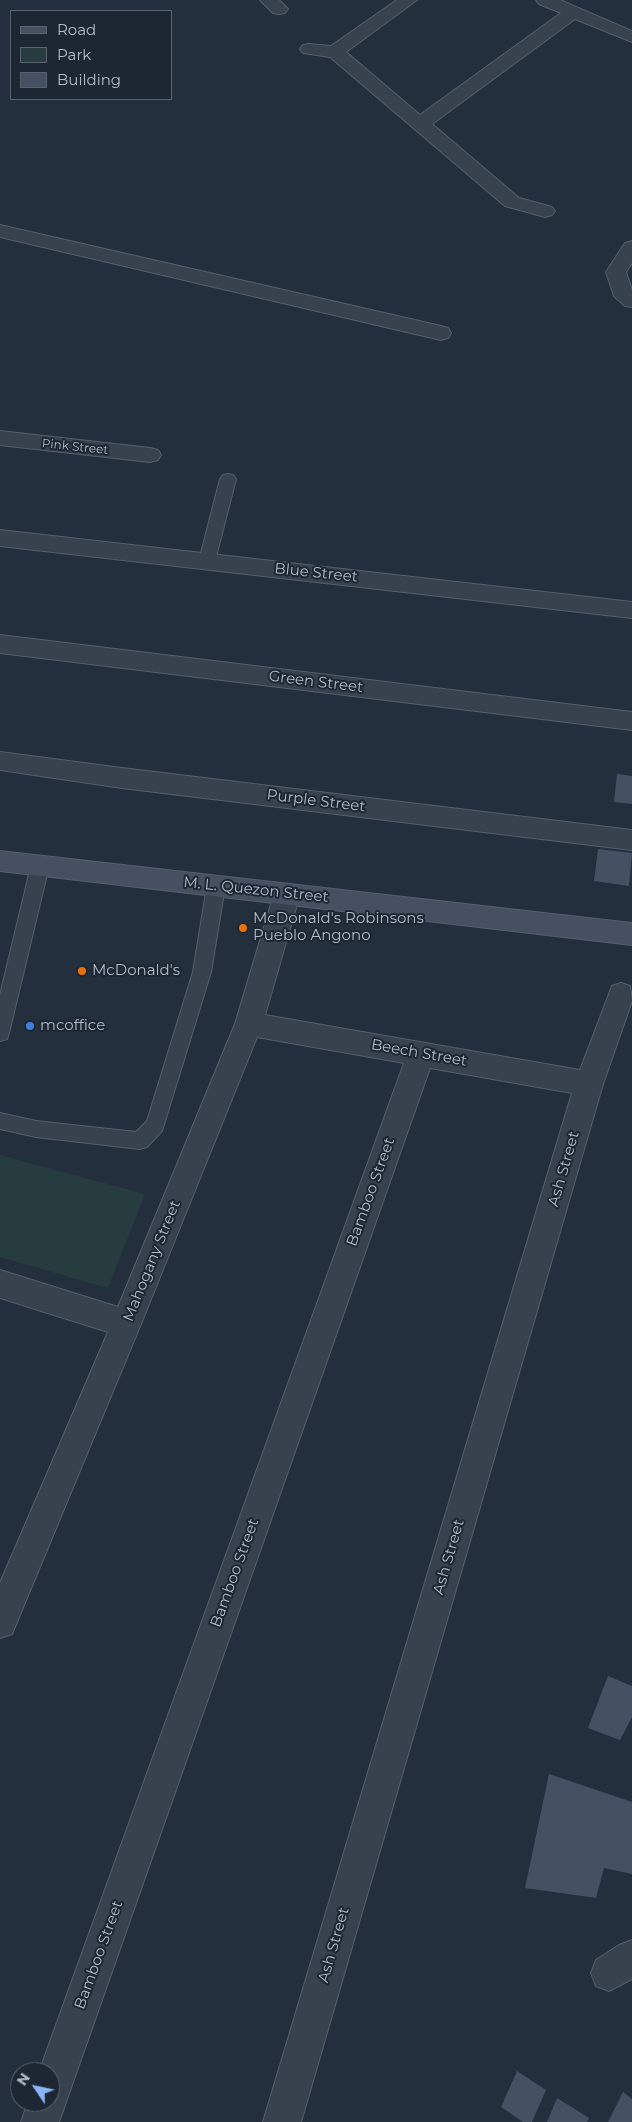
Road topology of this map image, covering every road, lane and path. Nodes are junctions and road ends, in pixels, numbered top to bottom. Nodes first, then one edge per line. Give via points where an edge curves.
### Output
1 (408, 0) edge
2 (545, 0) edge
3 (574, 12) junction
4 (632, 37) edge
5 (309, 49) dead end
6 (335, 52) junction
7 (420, 124) junction
8 (544, 211) dead end
9 (0, 231) edge
10 (632, 247) edge
11 (632, 301) edge
12 (441, 333) dead end
13 (0, 438) edge
14 (150, 455) dead end
15 (228, 479) dead end
16 (0, 538) edge
17 (207, 561) junction
18 (632, 610) edge
19 (0, 644) edge
20 (632, 720) edge
21 (0, 761) edge
22 (632, 840) edge
23 (0, 861) edge
24 (40, 866) junction
25 (216, 886) junction
26 (286, 894) junction
27 (632, 934) edge
28 (622, 994) dead end
29 (249, 1024) junction
30 (0, 1033) edge
31 (421, 1054) junction
32 (589, 1084) junction
33 (0, 1121) edge
34 (0, 1284) edge
35 (126, 1324) junction
36 (0, 1622) edge
37 (60, 2065) edge
38 (282, 2122) edge

1 - 6 street
2 - 3 street
3 - 4 street
3 - 7 street
5 - 6 street
6 - 7 street
7 - 8 street via 512,202
9 - 12 street
10 - 11 street via 616,272 621,291
13 - 14 street, Pink Street
15 - 17 lane
16 - 17 street, Blue Street
17 - 18 street, Blue Street
19 - 20 street, Green Street
21 - 22 street, Purple Street
23 - 24 main road, M. L. Quezon Street
24 - 25 main road, M. L. Quezon Street
24 - 30 lane
25 - 26 main road, M. L. Quezon Street
25 - 33 lane via 202,972 155,1125 140,1140 36,1129
26 - 27 main road, M. L. Quezon Street
26 - 29 street, Mahogany Street
28 - 32 street, Ash Street
29 - 31 street, Beech Street
29 - 35 street, Mahogany Street
31 - 32 street, Beech Street
31 - 37 street, Bamboo Street
32 - 38 street, Ash Street
34 - 35 street
35 - 36 street, Mahogany Street

